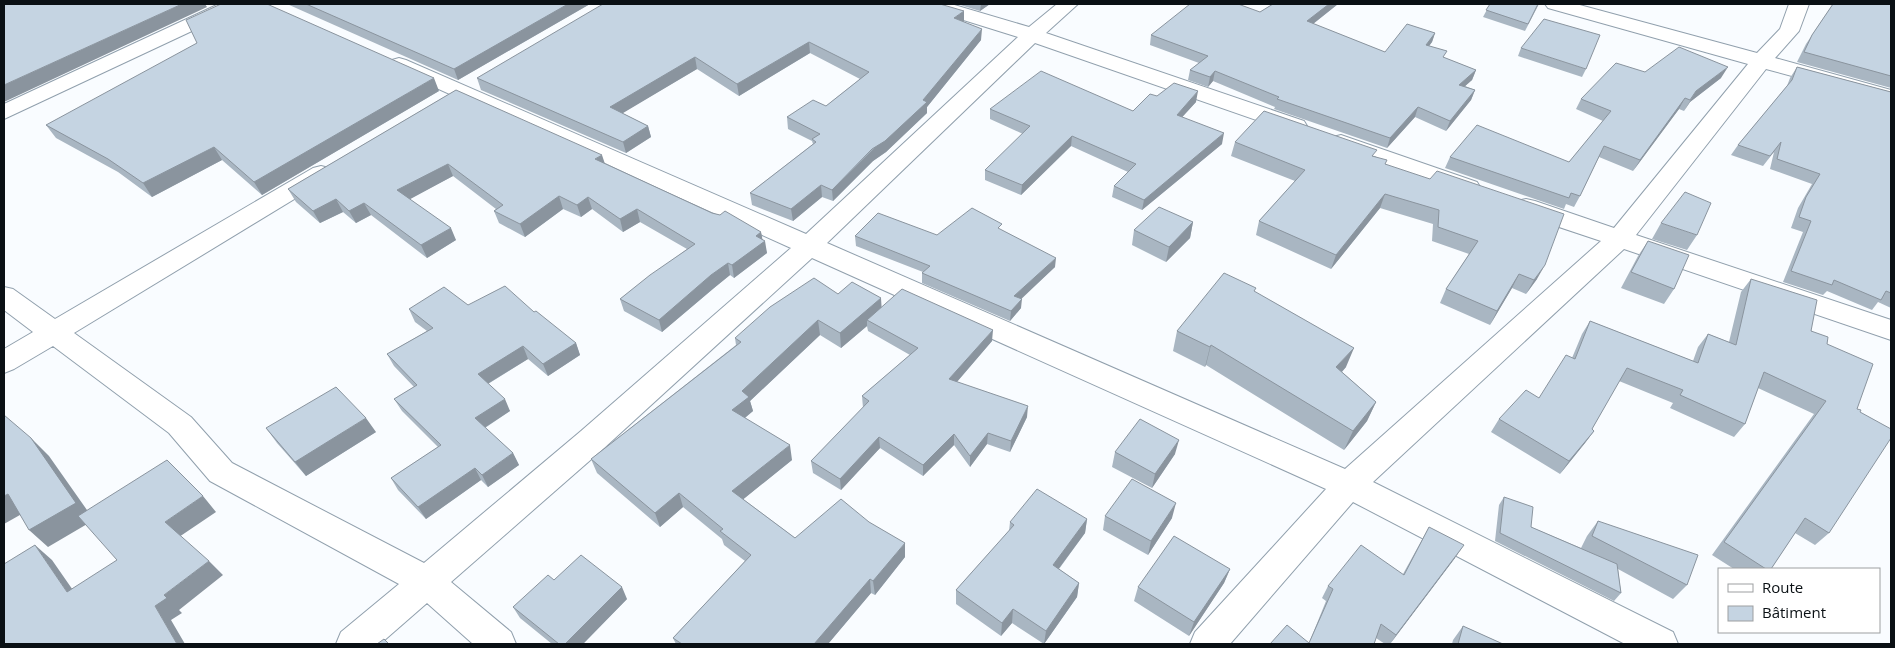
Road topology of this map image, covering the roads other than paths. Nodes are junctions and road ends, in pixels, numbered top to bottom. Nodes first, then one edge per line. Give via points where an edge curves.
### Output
1 (234, 4) edge
2 (932, 4) edge
3 (1068, 4) edge
4 (1555, 4) edge
5 (1799, 4) edge
6 (1032, 35) junction
7 (372, 52) edge
8 (1762, 60) junction
9 (484, 77) edge
10 (460, 91) junction
11 (1891, 97) edge
12 (434, 106) edge
13 (4, 112) edge
14 (341, 162) edge
15 (1619, 239) junction
16 (809, 246) junction
17 (4, 296) edge
18 (1891, 330) edge
19 (54, 332) junction
20 (4, 362) edge
21 (1349, 485) junction
22 (426, 582) junction
23 (354, 644) edge
24 (498, 644) edge
25 (1208, 644) edge
26 (1660, 644) edge

1 - 13 street
2 - 6 street
3 - 6 street
4 - 8 street
5 - 8 street via 1789,31
6 - 15 street
6 - 16 street
7 - 10 street
8 - 11 street
8 - 15 street
9 - 10 street
10 - 12 street
10 - 16 street
14 - 19 street
15 - 18 street
15 - 21 street
16 - 21 street
16 - 22 street via 592,440
17 - 19 street
19 - 20 street
19 - 22 street via 180,425 221,472
21 - 25 street
21 - 26 street
22 - 23 street
22 - 24 street

